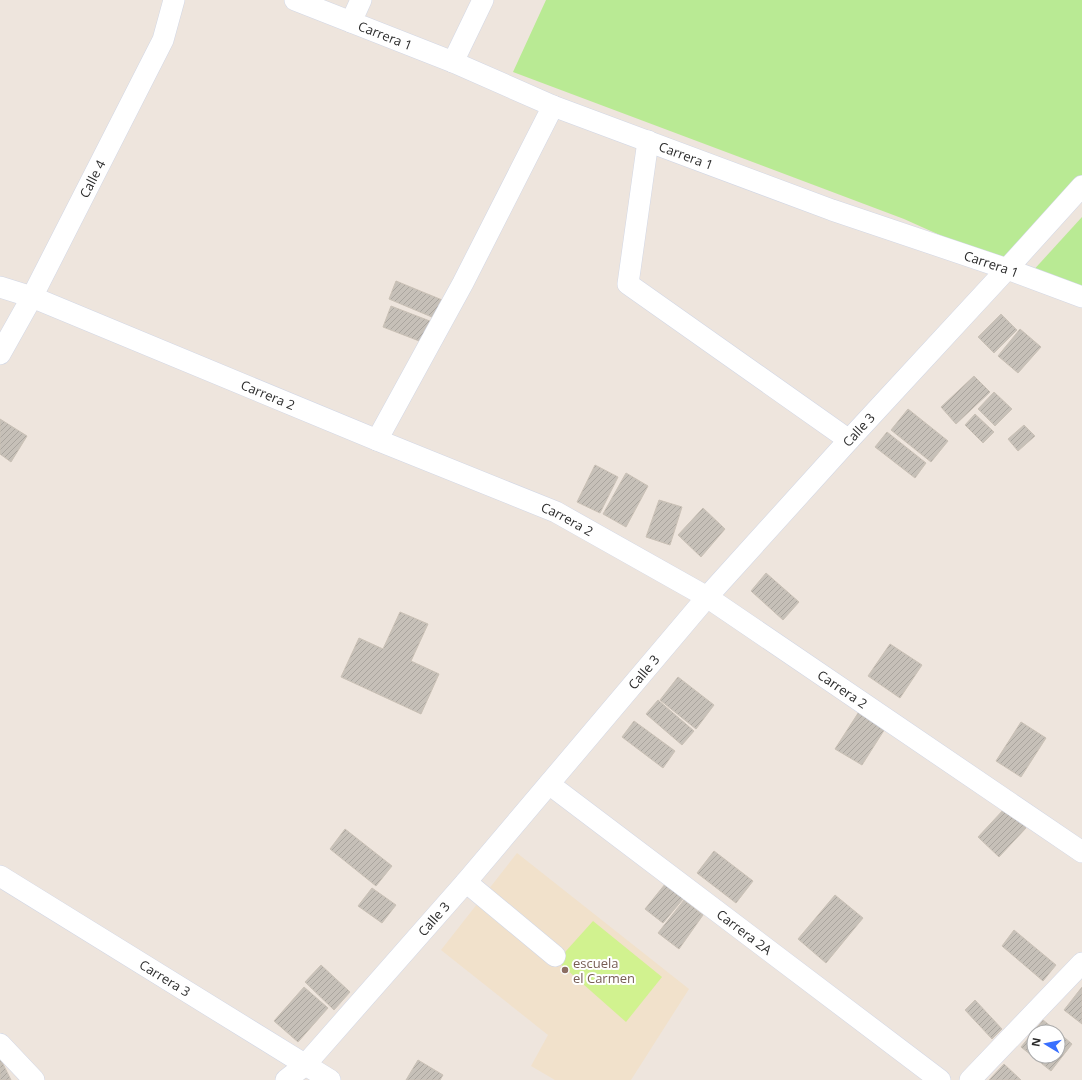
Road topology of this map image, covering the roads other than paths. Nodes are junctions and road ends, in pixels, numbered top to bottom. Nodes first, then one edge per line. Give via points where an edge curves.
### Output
1 (174, 0) edge
2 (295, 0) edge
3 (361, 0) edge
4 (483, 0) edge
5 (351, 22) junction
6 (453, 62) junction
7 (553, 106) junction
8 (648, 141) junction
9 (1082, 186) edge
10 (1008, 269) junction
11 (0, 287) edge
12 (32, 297) junction
13 (1082, 297) edge
14 (0, 354) edge
15 (377, 440) junction
16 (849, 440) junction
17 (707, 597) junction
18 (549, 784) junction
19 (1082, 852) edge
20 (0, 876) edge
21 (466, 882) junction
22 (555, 956) dead end
23 (1082, 963) edge
24 (0, 1044) edge
25 (305, 1065) junction
26 (34, 1080) edge
27 (286, 1080) edge
28 (330, 1080) edge
29 (940, 1080) edge
30 (970, 1080) edge

1 - 12 street, Calle 4 via 163,40
2 - 5 street, Carrera 1
3 - 5 street
4 - 6 street
5 - 6 street, Carrera 1
6 - 7 street, Carrera 1
7 - 8 street, Carrera 1
7 - 15 street via 463,283
8 - 10 street, Carrera 1 via 832,210
8 - 16 street via 628,284
9 - 10 street, Calle 3
10 - 13 street, Carrera 1
10 - 16 street, Calle 3
11 - 12 street, Carrera 2
12 - 14 street, Calle 4
12 - 15 street, Carrera 2
15 - 17 street, Carrera 2 via 556,512
16 - 17 street, Calle 3
17 - 18 street, Calle 3
17 - 19 street, Carrera 2
18 - 21 street, Calle 3
18 - 29 street, Carrera 2A
20 - 25 street, Carrera 3
21 - 22 street
21 - 25 street, Calle 3
23 - 30 street
24 - 26 street
25 - 27 street, Calle 3
25 - 28 street, Carrera 3

